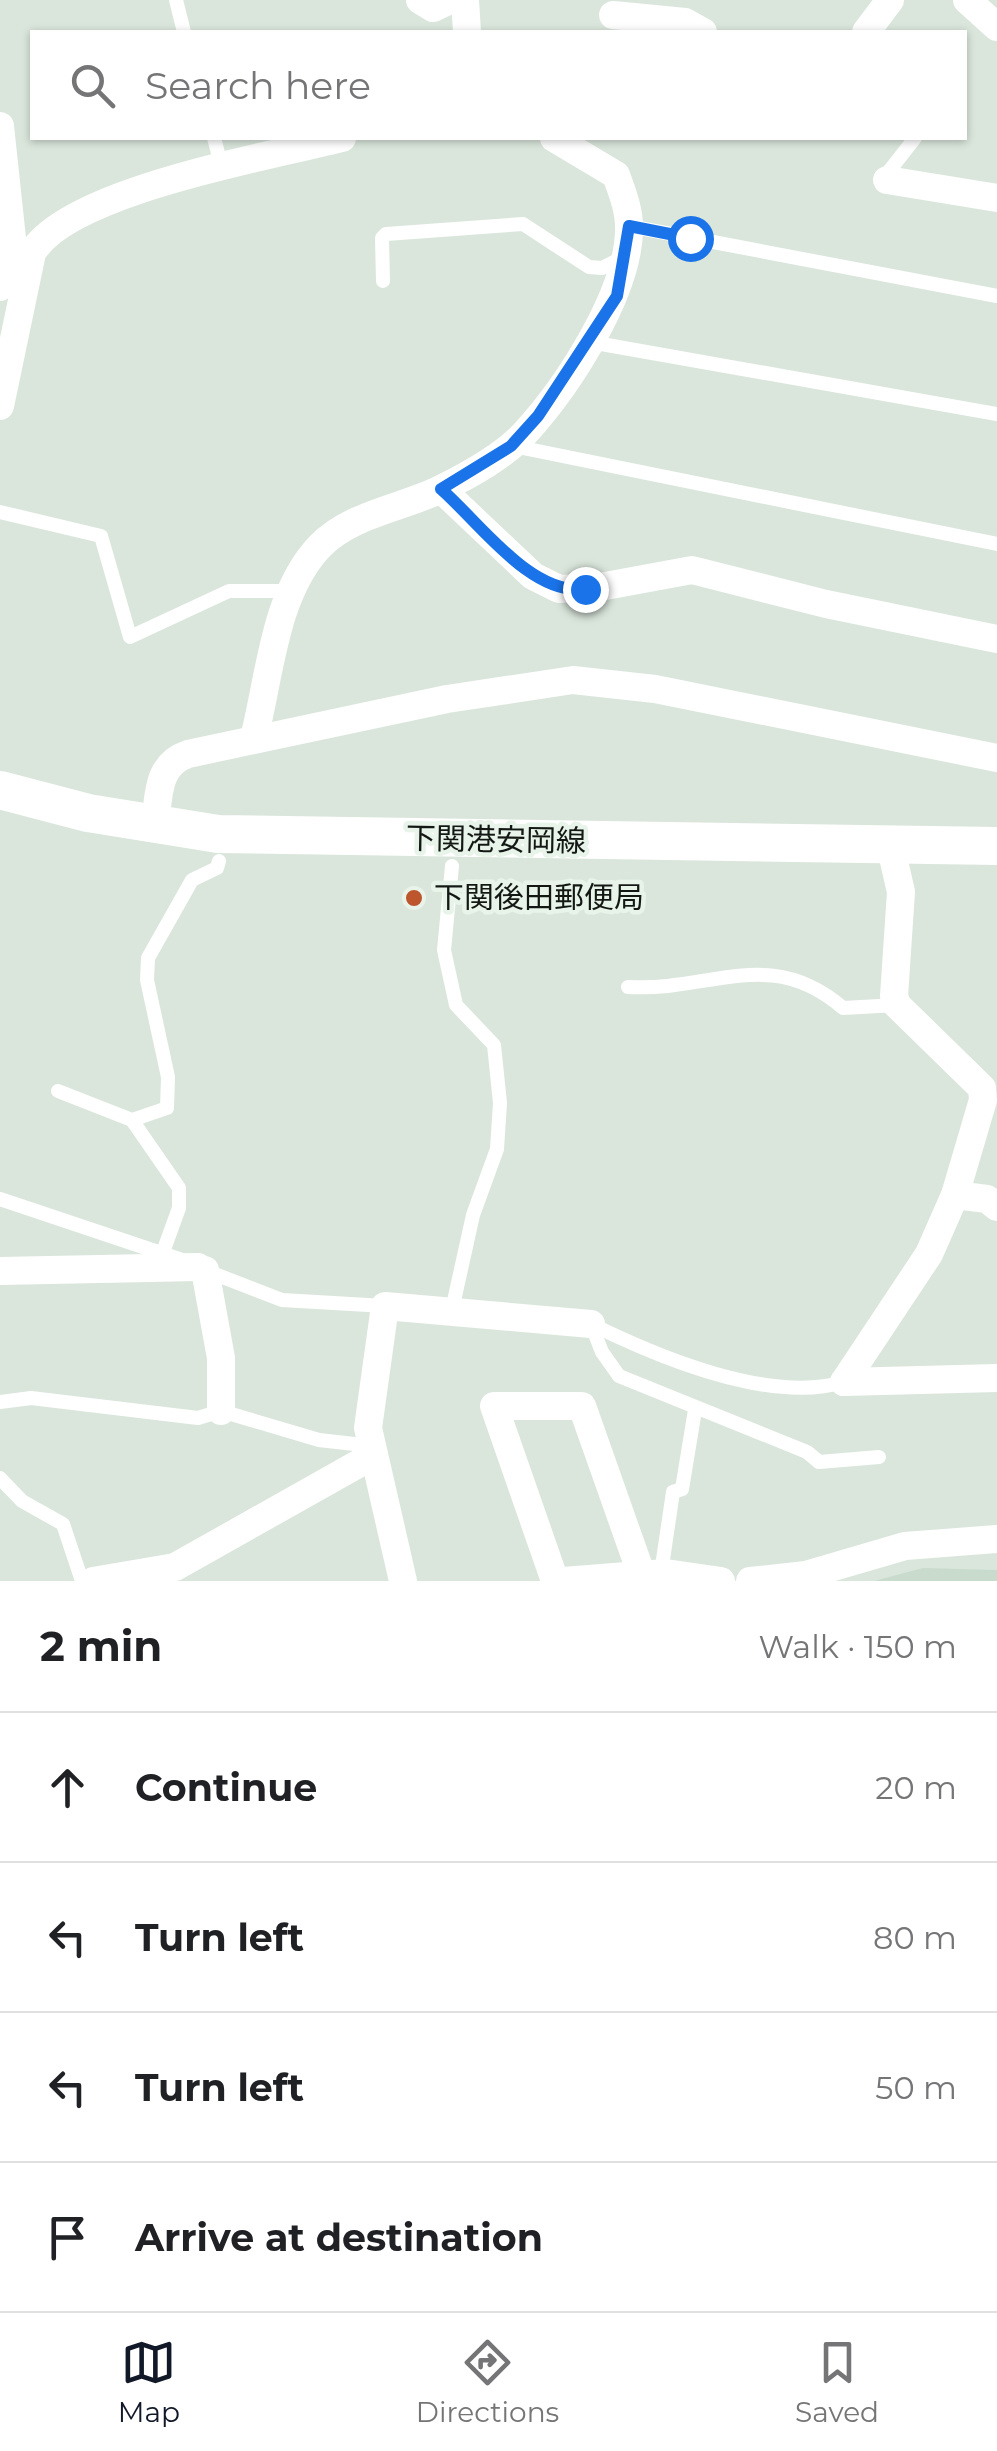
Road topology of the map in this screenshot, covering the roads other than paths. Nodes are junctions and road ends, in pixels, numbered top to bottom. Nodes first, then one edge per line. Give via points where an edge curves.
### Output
1 (176, 0) edge
2 (420, 0) edge
3 (450, 0) edge
4 (465, 0) edge
5 (890, 0) edge
6 (967, 0) edge
7 (613, 15) dead end
8 (997, 27) edge
9 (184, 30) edge
10 (467, 30) edge
11 (700, 30) edge
12 (868, 30) edge
13 (0, 126) edge
14 (215, 140) edge
15 (334, 140) edge
16 (557, 140) edge
17 (912, 140) edge
18 (222, 169) junction
19 (887, 180) joint
20 (997, 198) edge
21 (629, 226) junction
22 (22, 250) junction
23 (626, 256) junction
24 (384, 281) dead end
25 (0, 287) edge
26 (997, 296) edge
27 (589, 342) junction
28 (0, 406) edge
29 (997, 414) edge
30 (511, 446) junction
31 (441, 489) junction
32 (0, 512) edge
33 (997, 544) edge
34 (293, 591) junction
35 (997, 640) edge
36 (254, 738) junction
37 (997, 758) edge
38 (0, 790) edge
39 (155, 826) junction
40 (890, 844) junction
41 (997, 846) edge
42 (219, 861) dead end
43 (452, 866) dead end
44 (628, 987) dead end
45 (897, 1005) junction
46 (58, 1091) dead end
47 (132, 1120) junction
48 (955, 1194) junction
49 (0, 1199) edge
50 (997, 1207) edge
51 (163, 1252) junction
52 (202, 1268) junction
53 (0, 1271) edge
54 (385, 1306) junction
55 (452, 1310) junction
56 (591, 1324) junction
57 (997, 1378) edge
58 (844, 1382) junction
59 (0, 1402) edge
60 (695, 1410) junction
61 (221, 1411) junction
62 (373, 1451) junction
63 (878, 1457) dead end
64 (0, 1478) edge
65 (997, 1539) edge
66 (651, 1573) junction
67 (400, 1580) edge
68 (82, 1581) edge
69 (93, 1581) edge
70 (555, 1581) edge
71 (564, 1581) edge
72 (721, 1581) edge
73 (750, 1581) edge

1 - 9 lane
2 - 3 street via 433,8
4 - 10 street
5 - 12 street
6 - 8 street
7 - 11 street via 684,22
13 - 22 street
14 - 18 lane
15 - 18 street
16 - 21 street via 616,175
17 - 19 lane
18 - 22 street via 81,211
19 - 20 street
21 - 23 street
21 - 26 lane
22 - 25 street
22 - 28 street
23 - 24 lane via 602,268 589,266 523,224 386,234
23 - 27 street via 617,296
27 - 29 lane
27 - 30 street
30 - 31 street
30 - 33 lane
31 - 34 street via 334,535 314,553
31 - 35 street via 533,576 559,589 692,570
32 - 34 lane via 102,536 130,637 229,591
34 - 36 street
36 - 37 street via 574,680 655,689
36 - 39 street via 171,760 161,780
38 - 39 main road, 下関港安岡線
39 - 40 main road, 下関港安岡線 via 348,839
40 - 41 main road, 下関港安岡線
40 - 45 street via 901,892
42 - 47 lane via 192,880 148,958 169,1104
43 - 55 lane via 447,965 456,1006 494,1045 500,1103 497,1149
44 - 45 lane via 662,989 764,971 815,986 844,1008
45 - 48 street via 982,1088
46 - 47 lane
47 - 51 lane via 179,1188
48 - 50 street
48 - 58 street via 929,1254
49 - 51 lane
51 - 52 lane
52 - 53 street
52 - 54 lane via 282,1300
52 - 61 street via 222,1358
54 - 55 street
54 - 62 street via 369,1413
55 - 56 street
56 - 58 lane via 749,1381 820,1389
56 - 60 lane via 619,1376
57 - 58 street
59 - 61 lane via 31,1398 198,1418
60 - 63 lane via 819,1462
60 - 66 lane via 682,1490 673,1492
61 - 62 lane
62 - 67 street
62 - 69 street via 175,1567
64 - 68 lane via 22,1501 63,1524
65 - 73 street via 905,1546 806,1575
66 - 70 street via 582,1406 494,1406
66 - 71 street
66 - 72 street

